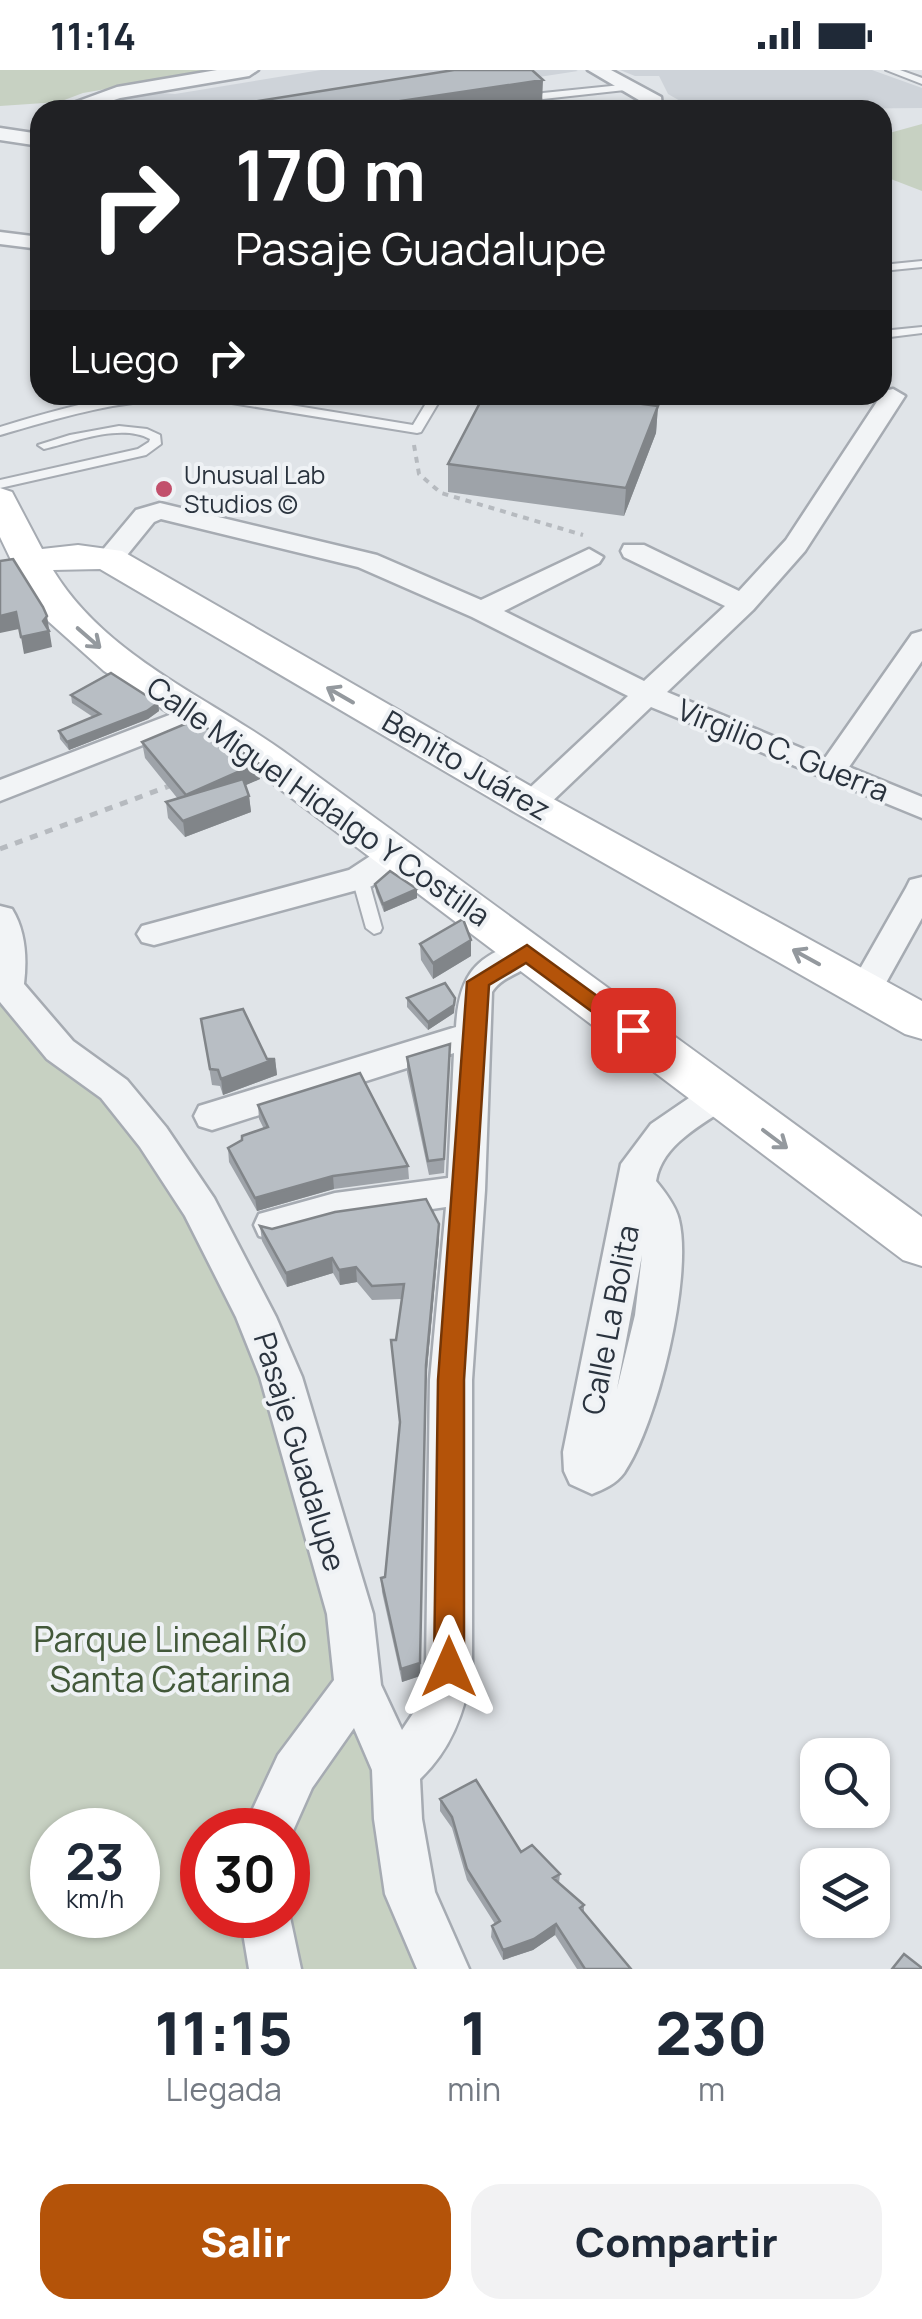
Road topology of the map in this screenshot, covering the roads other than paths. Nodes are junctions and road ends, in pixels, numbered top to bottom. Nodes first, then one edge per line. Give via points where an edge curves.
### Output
1 (248, 70) edge
2 (597, 70) edge
3 (890, 70) edge
4 (922, 81) edge
5 (630, 86) junction
6 (543, 96) edge
7 (92, 100) edge
8 (652, 100) edge
9 (0, 134) edge
10 (30, 135) edge
11 (0, 238) edge
12 (30, 242) edge
13 (922, 264) edge
14 (892, 267) edge
15 (922, 330) edge
16 (892, 334) edge
17 (892, 396) edge
18 (102, 405) edge
19 (269, 405) edge
20 (431, 405) edge
21 (638, 405) edge
22 (881, 405) edge
23 (922, 407) edge
24 (656, 408) edge
25 (0, 431) edge
26 (44, 445) dead end
27 (0, 484) edge
28 (0, 498) edge
29 (634, 551) road end
30 (589, 558) dead end
31 (110, 559) junction
32 (16, 564) junction
33 (743, 604) junction
34 (482, 611) junction
35 (922, 640) edge
36 (644, 693) junction
37 (198, 712) junction
38 (832, 770) junction
39 (0, 790) edge
40 (532, 804) junction
41 (922, 808) edge
42 (378, 866) junction
43 (922, 888) edge
44 (0, 917) edge
45 (374, 928) dead end
46 (154, 934) dead end
47 (527, 952) junction
48 (3, 986) edge
49 (865, 990) junction
50 (922, 1022) edge
51 (472, 1035) junction
52 (718, 1096) junction
53 (212, 1116) dead end
54 (640, 1176) junction
55 (466, 1190) junction
56 (272, 1225) edge
57 (922, 1245) edge
58 (614, 1302) junction
59 (656, 1310) junction
60 (358, 1686) junction
61 (396, 1769) junction
62 (274, 1808) edge
63 (268, 1938) edge
64 (274, 1969) edge
65 (443, 1969) edge

1 - 7 street
2 - 5 street
3 - 4 lane
5 - 6 lane
5 - 8 street
9 - 10 street
11 - 12 street
13 - 14 lane
15 - 16 lane
17 - 23 street
18 - 25 lane
19 - 20 lane via 417,429
21 - 24 lane
22 - 33 street via 796,545
26 - 27 lane via 129,429 156,438 142,452
28 - 32 street, Calle Miguel Hidalgo Y Costilla
29 - 33 street
30 - 34 street
31 - 32 street, Benito Juárez
31 - 34 street, Virgilio C. Guerra via 153,510 367,560
40 -> 31 street, Benito Juárez
32 -> 37 street, Calle Miguel Hidalgo Y Costilla via 118,663
33 - 36 street
34 - 36 street, Virgilio C. Guerra
35 - 38 street
36 - 38 street, Virgilio C. Guerra
36 - 40 street
37 - 39 street
37 - 42 street, Calle Miguel Hidalgo Y Costilla
38 - 41 street, Virgilio C. Guerra
49 -> 40 street, Benito Juárez
42 - 45 lane
42 - 46 street
42 - 47 street, Calle Miguel Hidalgo Y Costilla
43 - 49 street
44 - 48 street, Pasaje Guadalupe via 10,957
47 - 51 street via 478,982
47 - 52 street, Calle Miguel Hidalgo Y Costilla
48 - 60 street, Pasaje Guadalupe via 60,1050 114,1090 134,1114 230,1262 281,1376 350,1614
49 - 50 street, Benito Juárez
51 - 53 street
51 - 55 street
52 - 54 street via 649,1148
52 -> 57 street, Calle Miguel Hidalgo Y Costilla
54 - 58 street, Calle La Bolita
54 - 59 street via 660,1221
55 - 56 street via 335,1208
55 - 61 street via 451,1380 449,1667 422,1746
58 - 59 street
58 - 59 street, Calle La Bolita via 584,1452 588,1474 605,1470 614,1455 645,1366
60 - 61 street, Pasaje Guadalupe
60 - 62 street
61 - 65 street, Pasaje Guadalupe via 410,1894
63 - 64 street

